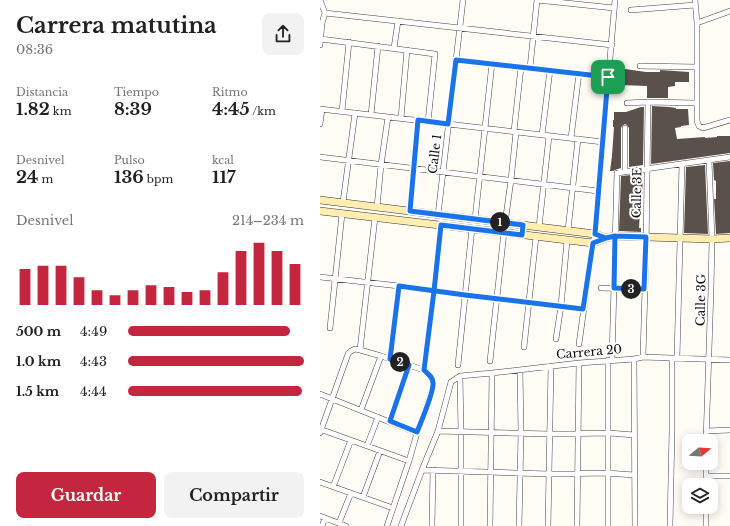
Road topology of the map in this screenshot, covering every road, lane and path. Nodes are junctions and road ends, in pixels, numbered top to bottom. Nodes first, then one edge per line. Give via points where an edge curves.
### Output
1 (320, 0) edge
2 (463, 0) edge
3 (537, 0) edge
4 (615, 0) edge
5 (695, 2) edge
6 (614, 8) junction
7 (630, 10) dead end
8 (730, 12) edge
9 (325, 13) junction
10 (398, 21) junction
11 (697, 23) junction
12 (459, 28) junction
13 (533, 36) junction
14 (321, 39) edge
15 (349, 42) junction
16 (320, 45) edge
17 (612, 45) junction
18 (378, 46) junction
19 (394, 48) junction
20 (407, 50) junction
21 (456, 60) junction
22 (492, 64) junction
23 (640, 66) dead end
24 (521, 67) junction
25 (696, 67) junction
26 (530, 68) junction
27 (550, 70) junction
28 (579, 73) junction
29 (608, 77) junction
30 (648, 102) junction
31 (627, 103) dead end
32 (696, 103) junction
33 (321, 109) edge
34 (342, 111) junction
35 (355, 113) junction
36 (371, 115) junction
37 (388, 117) junction
38 (401, 118) junction
39 (418, 120) junction
40 (730, 120) edge
41 (428, 122) junction
42 (320, 124) edge
43 (448, 124) junction
44 (485, 128) junction
45 (624, 128) dead end
46 (515, 132) junction
47 (542, 135) junction
48 (549, 136) junction
49 (571, 138) junction
50 (578, 139) junction
51 (603, 142) junction
52 (320, 157) edge
53 (730, 157) edge
54 (709, 160) junction
55 (348, 161) junction
56 (682, 164) junction
57 (381, 165) junction
58 (414, 169) junction
59 (647, 169) junction
60 (442, 172) junction
61 (625, 172) junction
62 (479, 177) junction
63 (511, 180) junction
64 (543, 184) junction
65 (573, 188) junction
66 (598, 191) junction
67 (321, 200) edge
68 (343, 202) junction
69 (377, 207) junction
70 (320, 211) edge
71 (410, 211) junction
72 (342, 214) junction
73 (438, 215) junction
74 (375, 217) junction
75 (474, 219) junction
76 (505, 222) junction
77 (441, 225) junction
78 (523, 225) junction
79 (539, 227) junction
80 (472, 228) junction
81 (568, 230) junction
82 (504, 232) junction
83 (595, 234) junction
84 (522, 235) junction
85 (536, 236) junction
86 (615, 236) junction
87 (646, 237) junction
88 (680, 237) junction
89 (606, 238) junction
90 (730, 238) edge
91 (712, 239) junction
92 (567, 240) junction
93 (593, 243) junction
94 (320, 277) edge
95 (335, 278) junction
96 (368, 282) junction
97 (399, 286) junction
98 (601, 288) dead end
99 (614, 288) junction
100 (644, 289) junction
101 (434, 291) junction
102 (465, 295) junction
103 (497, 298) junction
104 (529, 302) junction
105 (561, 306) junction
106 (583, 309) junction
107 (330, 328) dead end
108 (556, 339) dead end
109 (579, 344) dead end
110 (524, 347) dead end
111 (360, 350) junction
112 (381, 356) junction
113 (643, 357) junction
114 (675, 358) junction
115 (390, 359) junction
116 (634, 359) junction
117 (709, 359) junction
118 (610, 360) junction
119 (730, 360) edge
120 (490, 361) dead end
121 (579, 363) junction
122 (409, 365) junction
123 (458, 365) dead end
124 (551, 366) junction
125 (424, 370) junction
126 (520, 370) junction
127 (492, 373) junction
128 (460, 376) junction
129 (320, 394) edge
130 (333, 398) junction
131 (361, 410) junction
132 (378, 417) junction
133 (390, 421) junction
134 (320, 430) edge
135 (730, 430) edge
136 (438, 431) junction
137 (706, 431) joint
138 (417, 432) junction
139 (461, 432) junction
140 (491, 432) junction
141 (521, 433) junction
142 (608, 433) junction
143 (549, 434) junction
144 (578, 434) junction
145 (634, 435) junction
146 (350, 440) junction
147 (367, 446) junction
148 (380, 451) junction
149 (409, 461) junction
150 (422, 470) junction
151 (433, 470) junction
152 (706, 470) edge
153 (461, 471) junction
154 (491, 472) junction
155 (520, 472) junction
156 (607, 473) junction
157 (549, 474) junction
158 (577, 474) junction
159 (634, 475) junction
160 (706, 476) joint
161 (730, 476) edge
162 (320, 482) edge
163 (333, 487) junction
164 (351, 493) junction
165 (363, 497) junction
166 (394, 508) junction
167 (706, 514) edge
168 (322, 516) edge
169 (339, 523) junction
170 (322, 526) edge
171 (346, 526) edge
172 (387, 526) edge
173 (401, 526) edge
174 (432, 526) edge
175 (461, 526) edge
176 (490, 526) edge
177 (519, 526) edge
178 (548, 526) edge
179 (577, 526) edge
180 (608, 526) edge
181 (635, 526) edge
182 (670, 526) edge
183 (706, 526) edge

1 - 9 street
2 - 12 street, Calle 1
3 - 6 street
3 - 13 street
4 - 6 street
5 - 7 street
5 - 11 street
6 - 17 street
8 - 11 street
9 - 10 street
9 - 14 street
10 - 12 street
10 - 19 street
11 - 25 street
12 - 13 street
12 - 21 street, Calle 1
13 - 17 street
13 - 26 street
14 - 15 street
14 - 16 street
15 - 18 street
15 - 34 street
17 - 29 street
18 - 19 street
18 - 36 street
19 - 20 street
20 - 38 street
20 - 41 street via 435,54
21 - 22 street
21 - 43 street, Calle 1
22 - 24 street
22 - 44 street
23 - 25 street
24 - 26 street
24 - 46 street
25 - 32 street
26 - 27 street
27 - 28 street
27 - 47 street
28 - 29 street
28 - 49 street
29 - 51 street
30 - 31 street
30 - 32 street
30 - 59 street, Calle 3E
32 - 40 street via 697,121 703,128
33 - 34 street
33 - 42 street
34 - 35 street
35 - 36 street
35 - 55 street
36 - 37 street
37 - 38 street
37 - 57 street
38 - 39 street
39 - 41 street
39 - 58 street
41 - 43 street
43 - 44 street
43 - 60 street, Calle 1
44 - 46 street
44 - 62 street
45 - 61 street
46 - 47 street
46 - 63 street
47 - 48 street
48 - 49 street
48 - 64 street
49 - 50 street
50 - 51 street
50 - 65 street
51 - 66 street
52 - 55 street
53 - 54 street
54 - 56 street
54 - 91 street, Calle 3G
55 - 57 street
55 - 68 street
56 - 59 street
56 - 88 street
57 - 58 street
57 - 69 street
58 - 60 street
58 - 71 street
59 - 61 street
59 - 87 street, Calle 3E
60 - 62 street
60 - 73 street, Calle 1
61 - 86 street via 617,173
62 - 63 street
62 - 75 street
63 - 64 street
63 - 76 street
64 - 65 street
64 - 79 street
65 - 66 street
65 - 81 street
66 - 83 street
67 - 68 street
67 - 70 street
68 - 69 street
69 - 71 street
70 - 72 street
71 - 73 street
72 - 74 street
72 - 95 street
73 - 75 street
74 - 77 street
74 - 96 street
75 - 76 street
76 - 78 street
77 - 80 street
77 - 101 street
78 - 79 street
78 - 84 street
79 - 81 street
80 - 82 street
80 - 102 street
81 - 83 street
82 - 84 street
82 - 103 street
83 - 89 street
83 - 93 street
84 - 85 street
85 - 92 street
85 - 104 street
86 - 87 street
86 - 89 street
86 - 99 street
87 - 88 street
87 - 100 street, Calle 3E
88 - 91 street
88 - 114 street
89 - 93 street
90 - 91 street
91 - 117 street, Calle 3G
92 - 93 street
92 - 105 street
93 - 106 street
94 - 95 street
95 - 96 street
95 - 107 street
96 - 97 street
96 - 111 street
97 - 101 street
97 - 115 street
98 - 99 street
99 - 100 street
99 - 118 street
100 - 113 street, Calle 3E
101 - 102 street
101 - 125 street
102 - 103 street
102 - 123 street
103 - 104 street
103 - 120 street
104 - 105 street
104 - 110 street
105 - 106 street
105 - 108 street
106 - 109 street
111 - 112 street
111 - 130 street via 355,349 348,354
112 - 115 street
112 - 131 street
113 - 114 street, Carrera 20
113 - 116 street, Carrera 20
114 - 117 street, Carrera 20
114 - 182 street
115 - 122 street
116 - 118 street, Carrera 20
116 - 145 street
117 - 119 street, Carrera 20
117 - 137 street, Calle 3G
118 - 121 street, Carrera 20
118 - 142 street
121 - 124 street, Carrera 20
121 - 144 street
122 - 125 street
122 - 133 street
124 - 126 street, Carrera 20
124 - 143 street
125 - 138 street via 433,382
126 - 127 street, Carrera 20
126 - 141 street
127 - 128 street, Carrera 20
127 - 140 street
128 - 136 street, Carrera 20 via 451,382
128 - 139 street
129 - 130 street
130 - 131 street
130 - 134 street
131 - 132 street
132 - 133 street
132 - 147 street
133 - 138 street
134 - 146 street
135 - 137 street
136 - 139 street
136 - 150 street
138 - 149 street
139 - 140 street
139 - 153 street
140 - 141 street
140 - 154 street
141 - 143 street
141 - 155 street
142 - 144 street
142 - 145 street
142 - 156 street
143 - 144 street
143 - 157 street
144 - 158 street
145 - 159 street
146 - 147 street
146 - 163 street
147 - 148 street
148 - 149 street
148 - 165 street
149 - 166 street
150 - 151 street
150 - 173 street
151 - 153 street
151 - 174 street
152 - 160 street
153 - 154 street
153 - 175 street
154 - 155 street
154 - 176 street
155 - 157 street
155 - 177 street
156 - 158 street
156 - 159 street
156 - 180 street
157 - 158 street
157 - 178 street
158 - 179 street
159 - 181 street
160 - 161 street
162 - 163 street
163 - 164 street
164 - 165 street
164 - 169 street
165 - 166 street
166 - 172 street
167 - 183 street
168 - 169 street
168 - 170 street
169 - 171 street

